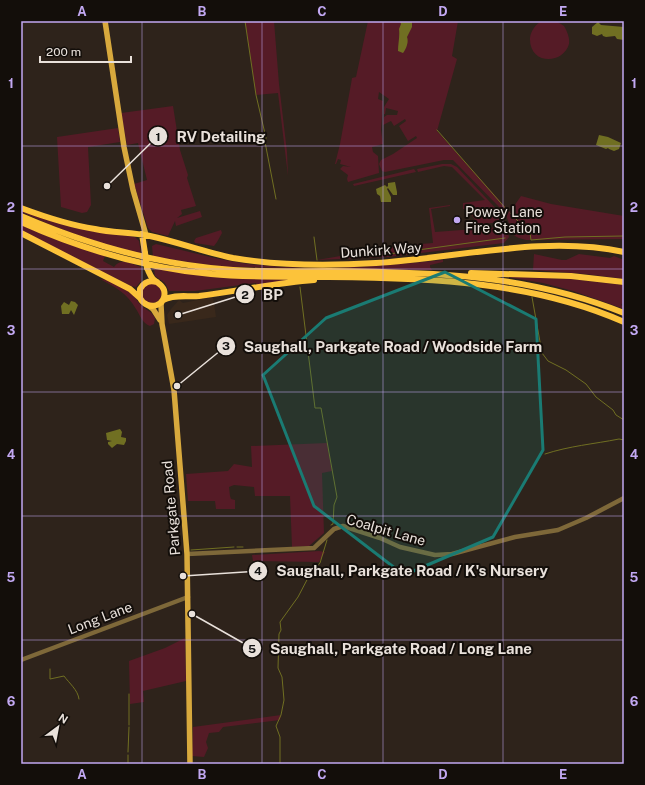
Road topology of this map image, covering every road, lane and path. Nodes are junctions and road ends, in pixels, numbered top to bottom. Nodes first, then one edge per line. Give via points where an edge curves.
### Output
1 (105, 21) edge
2 (21, 208) edge
3 (21, 216) edge
4 (21, 222) edge
5 (21, 233) edge
6 (144, 235) junction
7 (624, 252) edge
8 (147, 268) junction
9 (430, 274) junction
10 (363, 277) junction
11 (156, 282) junction
12 (624, 282) edge
13 (144, 284) junction
14 (140, 298) junction
15 (162, 301) junction
16 (149, 306) junction
17 (624, 313) edge
18 (624, 322) edge
19 (162, 324) junction
20 (624, 498) edge
21 (187, 554) junction
22 (188, 597) junction
23 (21, 660) edge
24 (190, 764) edge

1 - 6 main road via 124,147
2 - 6 highway, Dunkirk Way via 77,226
3 - 9 highway via 106,248 192,266 254,271
4 - 10 highway via 93,249 171,268 241,276
5 - 14 highway via 130,289
6 - 7 highway, Dunkirk Way via 232,257 289,264 378,263 512,249 559,247
6 - 8 highway, bridge
8 - 11 highway
8 - 13 highway
9 - 12 highway via 547,274
9 - 17 highway via 531,285 578,296
10 - 15 highway via 297,282 193,296 171,296
10 - 18 highway via 446,281 508,288 575,304
11 - 13 highway
11 - 15 highway via 164,291
13 - 14 highway
14 - 16 highway
15 - 16 highway
15 - 19 main road, Parkgate Road
16 - 19 main road, Parkgate Road
19 - 21 main road, Parkgate Road via 174,390
20 - 21 street, Coalpit Lane via 558,530 515,537 452,554 435,555 400,547 343,526 334,529 314,548
21 - 22 main road, Parkgate Road
22 - 23 street, Long Lane
22 - 24 main road, Parkgate Road

